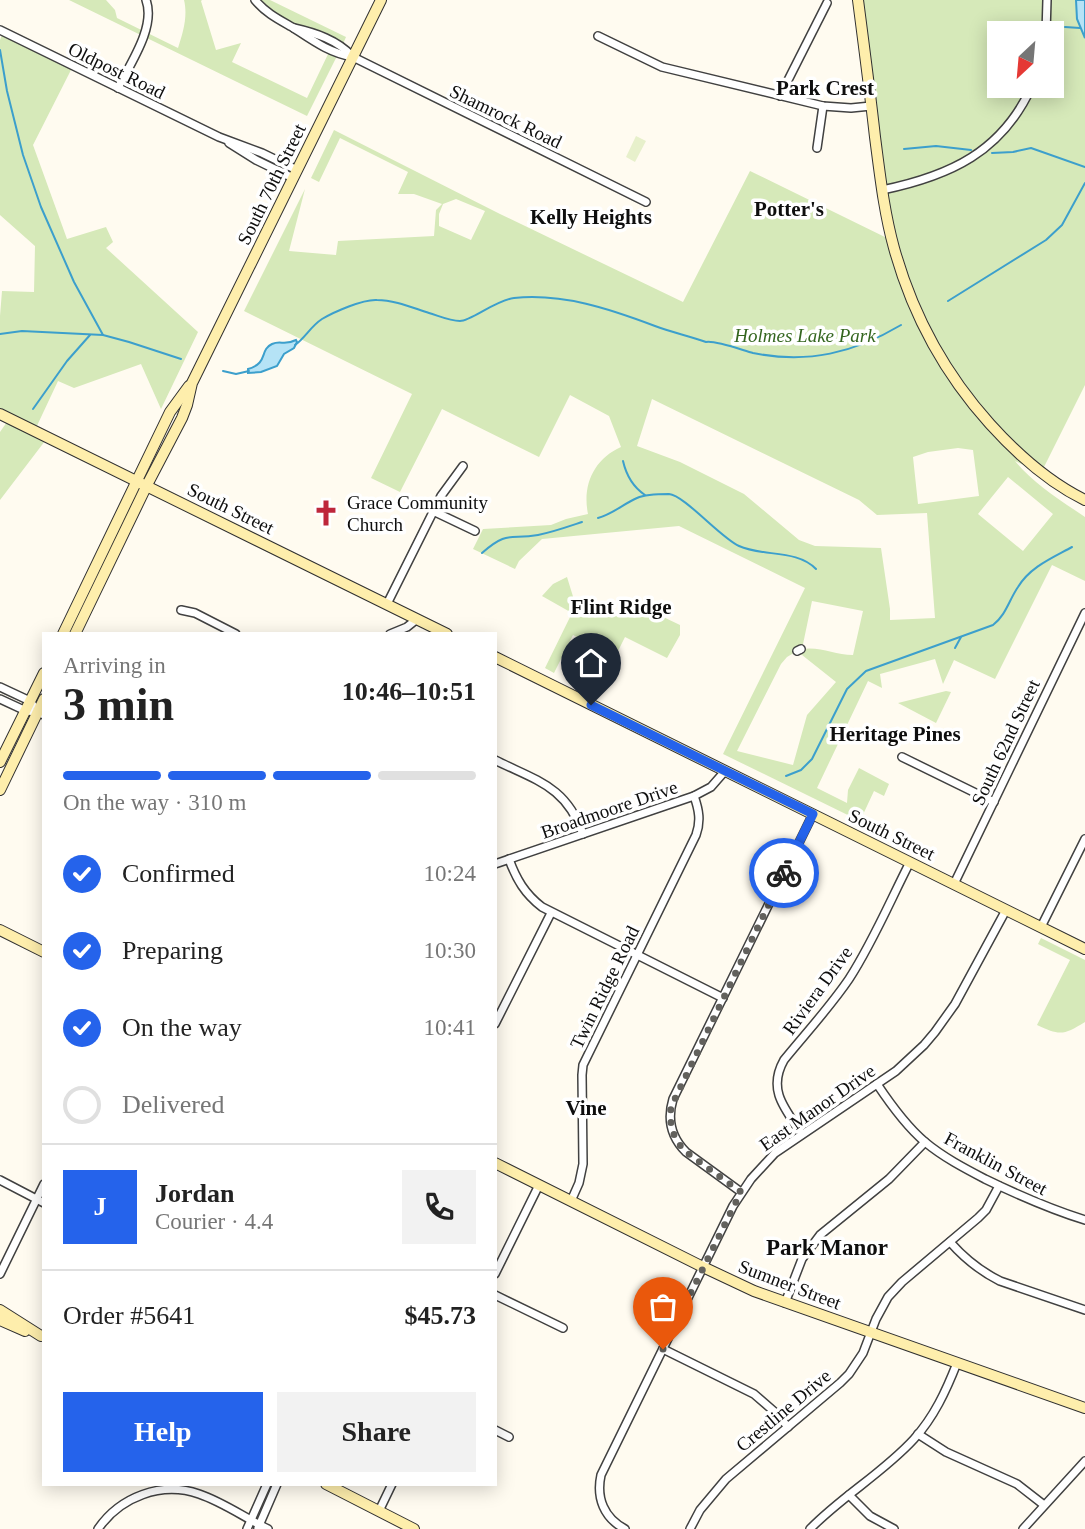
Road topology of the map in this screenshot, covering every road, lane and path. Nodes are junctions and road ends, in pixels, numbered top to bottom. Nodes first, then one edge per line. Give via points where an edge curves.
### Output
1 (146, 0) edge
2 (256, 0) edge
3 (381, 0) edge
4 (858, 0) edge
5 (1047, 0) edge
6 (827, 3) dead end
7 (1046, 21) edge
8 (0, 30) edge
9 (598, 36) dead end
10 (353, 57) junction
11 (118, 88) junction
12 (780, 96) junction
13 (1026, 98) edge
14 (823, 106) junction
15 (871, 106) junction
16 (817, 148) dead end
17 (295, 174) junction
18 (882, 190) junction
19 (646, 202) dead end
20 (192, 383) junction
21 (0, 414) edge
22 (464, 466) dead end
23 (136, 480) junction
24 (147, 485) junction
25 (1085, 500) edge
26 (433, 511) junction
27 (475, 531) dead end
28 (387, 604) junction
29 (181, 610) dead end
30 (1085, 613) edge
31 (417, 619) junction
32 (64, 632) edge
33 (76, 632) edge
34 (232, 632) edge
35 (395, 632) edge
36 (443, 632) edge
37 (497, 658) edge
38 (42, 677) edge
39 (0, 687) edge
40 (0, 699) edge
41 (28, 706) junction
42 (41, 713) edge
43 (902, 757) dead end
44 (497, 761) edge
45 (0, 762) edge
46 (725, 771) junction
47 (0, 790) edge
48 (694, 796) junction
49 (994, 802) junction
50 (813, 814) junction
51 (583, 834) junction
52 (1085, 839) edge
53 (509, 859) junction
54 (910, 862) junction
55 (497, 863) edge
56 (954, 884) junction
57 (1006, 910) junction
58 (551, 913) junction
59 (1041, 928) junction
60 (0, 930) edge
61 (1085, 949) edge
62 (42, 951) edge
63 (637, 955) junction
64 (723, 998) junction
65 (497, 1020) edge
66 (877, 1084) junction
67 (802, 1134) junction
68 (925, 1142) junction
69 (497, 1164) edge
70 (0, 1180) edge
71 (539, 1185) junction
72 (999, 1186) junction
73 (741, 1192) junction
74 (40, 1201) edge
75 (571, 1201) junction
76 (1085, 1220) edge
77 (950, 1242) junction
78 (703, 1267) junction
79 (497, 1270) edge
80 (0, 1273) edge
81 (497, 1296) edge
82 (785, 1303) junction
83 (0, 1310) edge
84 (1085, 1310) edge
85 (0, 1320) edge
86 (564, 1328) dead end
87 (871, 1333) junction
88 (42, 1337) edge
89 (663, 1349) junction
90 (957, 1363) junction
91 (1085, 1408) edge
92 (788, 1427) junction
93 (497, 1431) edge
94 (918, 1434) junction
95 (509, 1437) dead end
96 (1085, 1461) edge
97 (266, 1486) edge
98 (276, 1486) edge
99 (330, 1486) edge
100 (391, 1486) edge
101 (849, 1495) junction
102 (1044, 1505) junction
103 (379, 1511) junction
104 (251, 1521) junction
105 (258, 1527) edge
106 (98, 1529) edge
107 (247, 1529) edge
108 (268, 1529) edge
109 (414, 1529) edge
110 (625, 1529) edge
111 (690, 1529) edge
112 (810, 1529) edge
113 (894, 1529) edge
114 (1023, 1529) edge

1 - 11 street via 147,28
2 - 10 street, Shamrock Road via 268,13 339,45
3 - 10 main road, South 70th Street
4 - 15 main road
5 - 7 street
6 - 12 street
8 - 11 street, Oldpost Road
9 - 12 street via 662,67
10 - 17 main road, South 70th Street
10 - 19 street, Shamrock Road
11 - 17 street, Oldpost Road via 249,156
12 - 14 street
13 - 18 street via 1013,119 977,155 935,176
14 - 15 street
14 - 16 street
15 - 18 main road
17 - 20 main road, South 70th Street
18 - 25 main road via 909,293 954,377 992,426 1032,465
20 - 23 main road, South 70th Street via 170,412
20 - 24 main road, South 70th Street via 182,418
21 - 23 main road, South Street
22 - 26 street
23 - 24 main road, South Street
23 - 32 main road, South 70th Street
24 - 28 main road, South Street
24 - 33 main road, South 70th Street
26 - 27 street
26 - 28 street
28 - 31 main road, South Street
29 - 34 street
30 - 49 street, South 62nd Street
31 - 35 street
31 - 36 main road, South Street
37 - 46 main road, South Street
38 - 41 main road
39 - 41 street
40 - 41 street
41 - 42 street
41 - 45 main road
42 - 47 main road
43 - 49 street
44 - 51 street via 559,794
46 - 48 street, Broadmoore Drive via 711,787
46 - 50 main road, South Street
48 - 51 street, Broadmoore Drive
48 - 63 street, Twin Ridge Road via 699,813 696,835
49 - 56 street, South 62nd Street
50 - 54 main road, South Street
50 - 64 street
51 - 53 street, Broadmoore Drive
52 - 59 street
53 - 55 street, Broadmoore Drive
53 - 58 street via 524,891
54 - 56 main road, South Street
54 - 67 street, Riviera Drive via 848,980 780,1067 780,1100
56 - 57 main road, South Street
57 - 59 main road, South Street
57 - 66 street, East Manor Drive via 935,1032 911,1059
58 - 63 street
58 - 65 street
59 - 61 main road, South Street
60 - 62 main road
63 - 64 street
63 - 75 street, Twin Ridge Road via 583,1065 583,1164
64 - 73 street via 673,1099 670,1124 686,1152
66 - 67 street, East Manor Drive
66 - 68 street, Franklin Street
67 - 73 street, East Manor Drive via 775,1153
68 - 72 street, Franklin Street
68 - 82 street via 889,1179 820,1235 802,1259
69 - 71 main road, Sumner Street
70 - 74 street
71 - 75 main road, Sumner Street
71 - 79 street
72 - 76 street, Franklin Street
72 - 77 street, Crestline Drive via 986,1210
73 - 78 street, East Manor Drive
74 - 80 street
75 - 78 main road, Sumner Street
77 - 84 street via 988,1275
77 - 87 street, Crestline Drive via 896,1288
78 - 82 main road, Sumner Street
78 - 89 street, East Manor Drive
81 - 86 street
82 - 87 main road, Sumner Street
83 - 88 main road
85 - 88 main road
87 - 90 main road, Sumner Street
87 - 92 street, Crestline Drive via 841,1384
89 - 92 street via 754,1394
89 - 110 street, East Manor Drive via 600,1483 604,1509
90 - 91 main road, Sumner Street
90 - 94 street via 940,1403
92 - 111 street, Crestline Drive via 726,1479
93 - 95 street
94 - 101 street
94 - 102 street via 1017,1484
96 - 102 street
97 - 104 street
98 - 105 street
99 - 103 main road
100 - 103 street
101 - 112 street
101 - 113 street via 870,1516
102 - 114 street
103 - 109 main road
104 - 105 street
104 - 106 street via 200,1494 160,1490 122,1504
104 - 107 street
105 - 108 street

